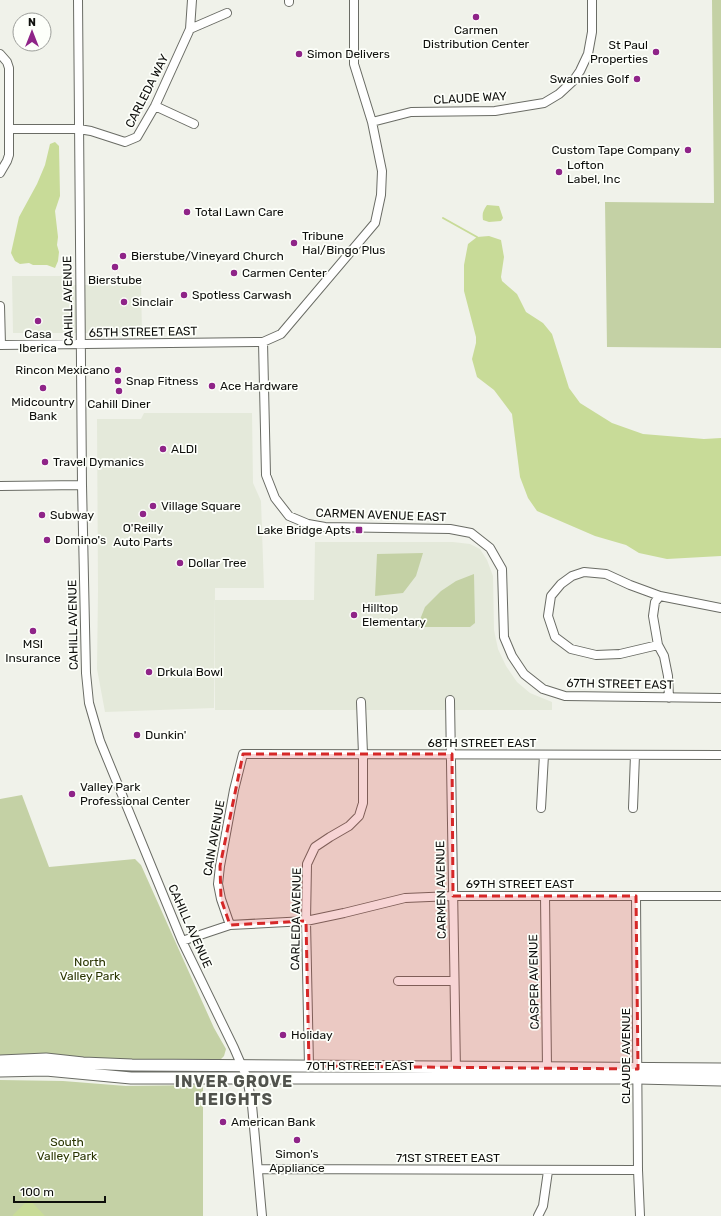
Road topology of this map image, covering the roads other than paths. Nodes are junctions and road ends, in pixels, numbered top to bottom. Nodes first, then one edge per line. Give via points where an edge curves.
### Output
1 (78, 0) edge
2 (192, 0) edge
3 (354, 0) edge
4 (592, 0) edge
5 (227, 13) dead end
6 (190, 29) junction
7 (0, 54) edge
8 (155, 106) junction
9 (372, 122) junction
10 (194, 124) dead end
11 (10, 129) junction
12 (79, 129) junction
13 (0, 173) edge
14 (0, 306) edge
15 (263, 342) junction
16 (80, 344) junction
17 (0, 345) edge
18 (82, 485) junction
19 (0, 486) edge
20 (660, 596) junction
21 (721, 608) edge
22 (658, 645) junction
23 (524, 674) joint
24 (669, 698) junction
25 (721, 698) edge
26 (450, 700) dead end
27 (361, 702) dead end
28 (243, 754) joint
29 (363, 754) junction
30 (452, 754) junction
31 (544, 755) junction
32 (635, 755) junction
33 (721, 755) edge
34 (541, 808) dead end
35 (633, 808) dead end
36 (453, 896) junction
37 (545, 896) junction
38 (636, 896) junction
39 (721, 896) edge
40 (306, 921) junction
41 (230, 925) junction
42 (182, 942) junction
43 (454, 981) junction
44 (398, 982) dead end
45 (0, 1061) edge
46 (241, 1066) junction
47 (309, 1066) junction
48 (547, 1068) junction
49 (721, 1069) edge
50 (0, 1071) edge
51 (456, 1073) junction
52 (638, 1074) junction
53 (247, 1078) junction
54 (721, 1080) edge
55 (258, 1170) junction
56 (638, 1170) junction
57 (548, 1171) junction
58 (262, 1216) edge
59 (538, 1216) edge
60 (640, 1216) edge

1 - 12 street, CAHILL AVENUE
2 - 6 street, CARLEDA WAY
3 - 9 street via 354,64
4 - 9 street, CLAUDE WAY via 592,32 588,54 573,81 559,94 544,102 495,111 410,112
5 - 6 street
6 - 8 street, CARLEDA WAY
7 - 11 street via 9,68
8 - 10 street
8 - 12 street, CARLEDA WAY via 137,137 125,142
9 - 15 street via 382,171 381,195 375,223 281,334
11 - 12 street, CARLEDA WAY
11 - 13 street via 9,155
12 - 16 street, CAHILL AVENUE
14 - 17 street
15 - 16 street, 65TH STREET EAST
15 - 23 street, CARMEN AVENUE EAST via 266,475 275,498 289,516 308,524 325,527 450,528 471,533 490,548 502,570 504,637
16 - 17 street, 65TH STREET EAST
16 - 18 street, CAHILL AVENUE
18 - 19 street
18 - 42 street, CAHILL AVENUE via 86,673 89,703 100,741
20 - 21 street
20 - 22 street via 655,602 653,616
20 - 22 street via 606,574 584,572 572,576 551,596 548,616 555,637 571,649 596,654 620,654
22 - 24 street via 664,656
23 - 24 street, 67TH STREET EAST via 543,689 565,696
24 - 25 street, 67TH STREET EAST
26 - 30 street, CARMEN AVENUE
27 - 29 street, CARLEDA AVENUE
28 - 29 street, 68TH STREET EAST
28 - 41 street, CAIN AVENUE via 218,884 220,899
29 - 30 street, 68TH STREET EAST
29 - 40 street, CARLEDA AVENUE via 363,803 359,816 349,826 315,847 308,864
30 - 31 street, 68TH STREET EAST
30 - 36 street, CARMEN AVENUE
31 - 32 street, 68TH STREET EAST
31 - 34 street
32 - 33 street, 68TH STREET EAST
32 - 35 street
36 - 37 street, 69TH STREET EAST
36 - 40 street, 69TH STREET EAST via 405,898
36 - 43 street, CARMEN AVENUE
37 - 38 street, 69TH STREET EAST
37 - 48 street, CASPER AVENUE
38 - 39 street, 69TH STREET EAST
38 - 52 street, CLAUDE AVENUE
40 - 41 street, 69TH STREET EAST
40 - 47 street, CARLEDA AVENUE
41 - 42 street, 69TH STREET EAST
42 - 46 street, CAHILL AVENUE
43 - 44 street
43 - 51 street, CARMEN AVENUE
45 - 46 main road, 70TH STREET EAST
46 - 47 main road, 70TH STREET EAST
46 - 53 street, CAHILL AVENUE
47 - 51 main road, 70TH STREET EAST
48 - 51 main road, 70TH STREET EAST
48 - 52 main road, 70TH STREET EAST
49 - 52 main road, 70TH STREET EAST
50 - 53 main road, 70TH STREET EAST via 46,1070 131,1078
51 - 52 main road, 70TH STREET EAST
51 - 53 main road, 70TH STREET EAST
52 - 54 main road, 70TH STREET EAST
52 - 56 street, CLAUDE AVENUE
53 - 55 street, CAHILL AVENUE
55 - 57 street, 71ST STREET EAST
55 - 58 street, CAHILL AVENUE
56 - 57 street, 71ST STREET EAST
56 - 60 street, CLAUDE AVENUE
57 - 59 street via 543,1206

